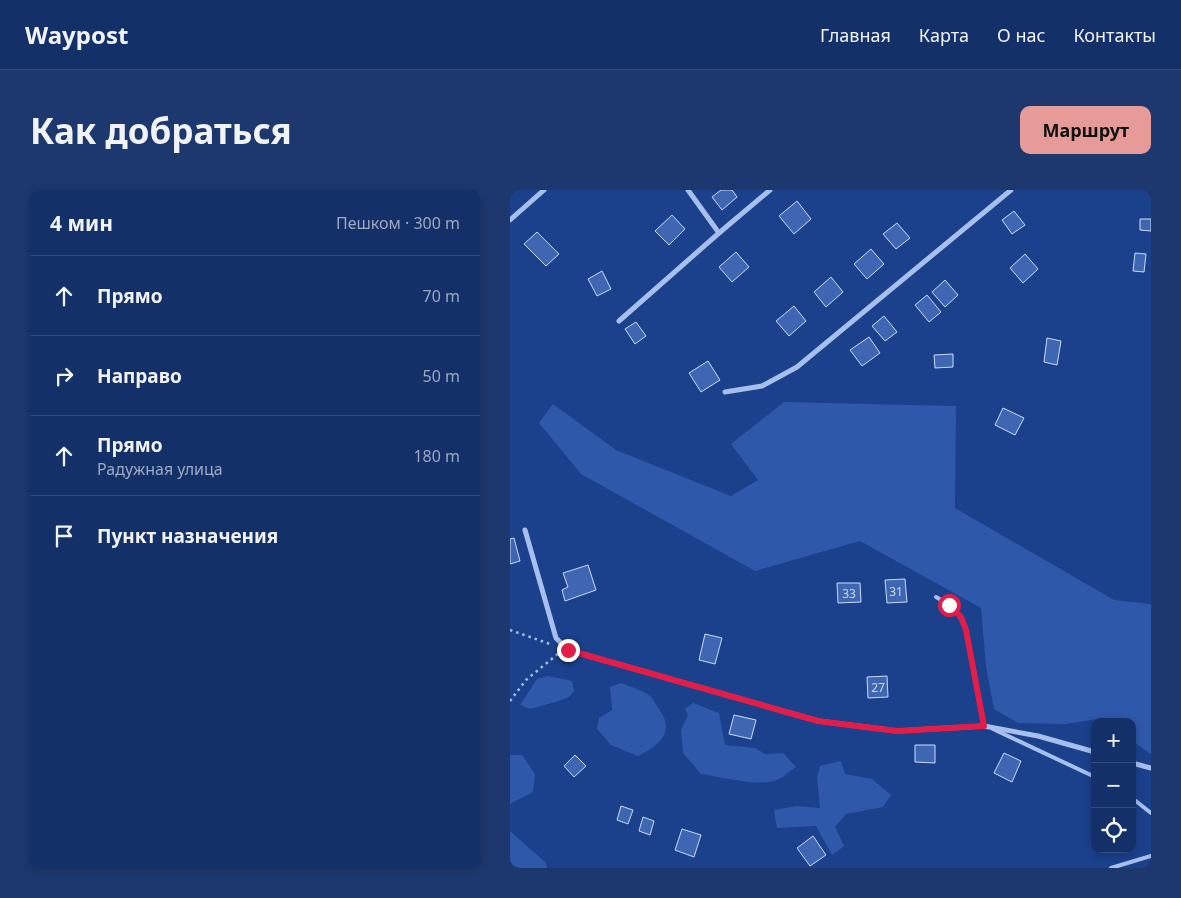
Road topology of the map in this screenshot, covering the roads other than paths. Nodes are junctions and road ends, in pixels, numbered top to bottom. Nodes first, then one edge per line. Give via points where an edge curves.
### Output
1 (544, 190) edge
2 (688, 190) edge
3 (770, 190) edge
4 (1011, 190) edge
5 (510, 220) edge
6 (719, 233) junction
7 (619, 321) dead end
8 (725, 392) dead end
9 (525, 530) dead end
10 (936, 597) dead end
11 (984, 726) junction
12 (1091, 751) edge
13 (1136, 764) edge
14 (1151, 768) edge
15 (1091, 775) edge
16 (1136, 801) edge
17 (1151, 813) edge
18 (1151, 856) edge
19 (1111, 868) edge

1 - 5 street
2 - 6 street
3 - 6 street
4 - 8 street via 798,367 762,386
6 - 7 street
9 - 11 street via 556,638 568,650 818,721 897,731
10 - 11 lane via 961,617 966,630
11 - 12 street
11 - 15 lane
13 - 14 street
16 - 17 lane
18 - 19 lane

